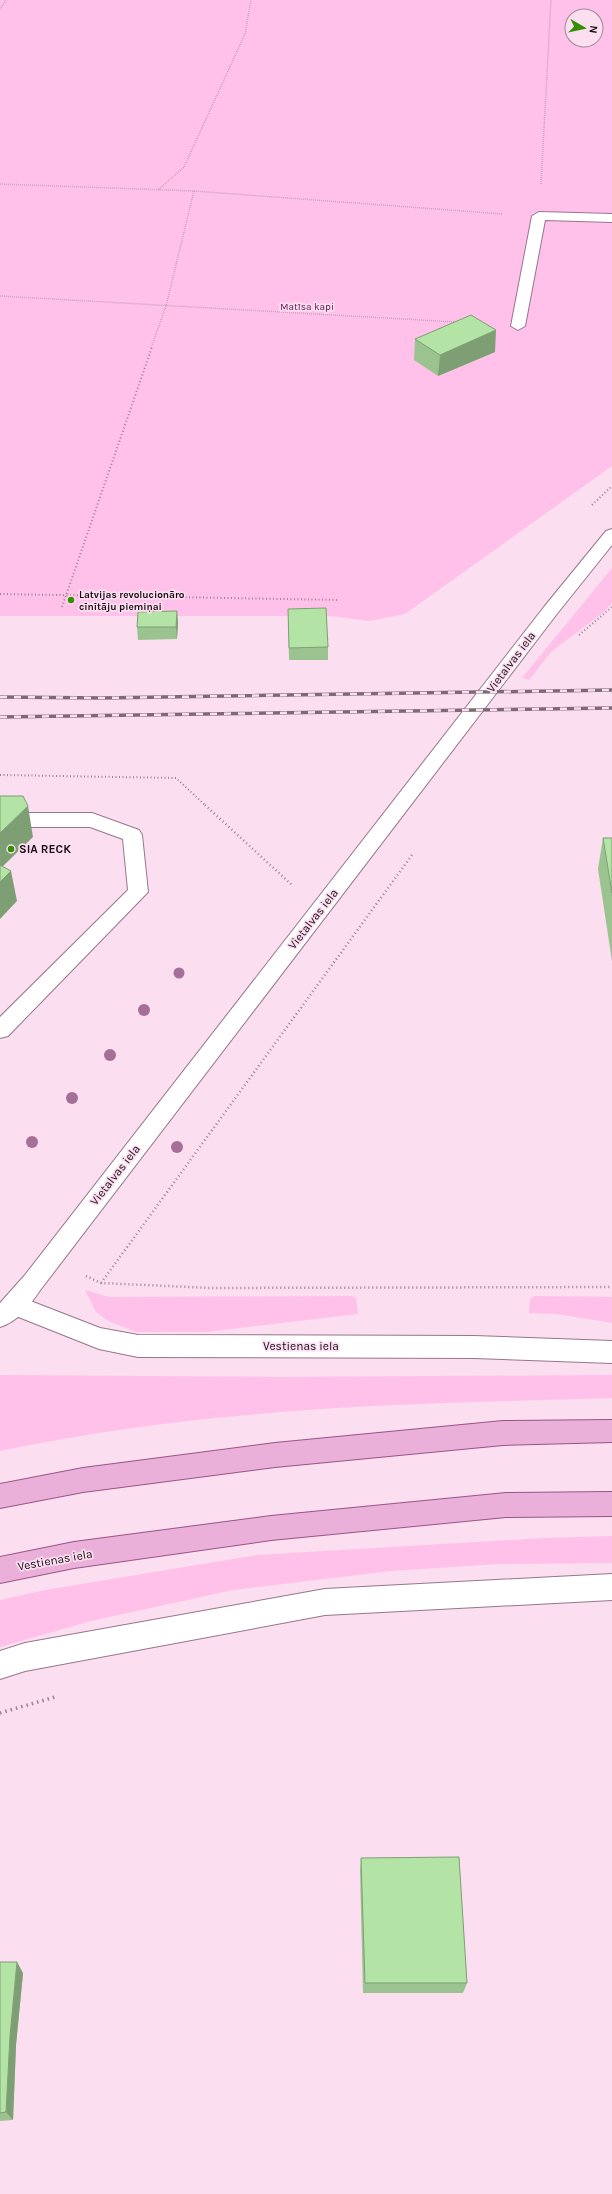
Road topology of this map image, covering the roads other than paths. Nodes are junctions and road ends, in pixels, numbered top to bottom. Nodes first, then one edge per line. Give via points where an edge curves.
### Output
1 (612, 218) edge
2 (518, 326) road end
3 (612, 534) edge
4 (0, 820) edge
5 (0, 1030) edge
6 (7, 1311) edge
7 (612, 1352) edge
8 (612, 1431) edge
9 (0, 1496) edge
10 (612, 1504) edge
11 (0, 1570) edge
12 (612, 1587) edge
13 (0, 1665) edge

1 - 2 street via 539,216
3 - 6 street, Vietalvas iela
4 - 5 street via 92,820 132,835 138,892
6 - 7 street, Vestienas iela via 99,1338 138,1346 474,1347
8 - 9 main road via 503,1432 275,1454 83,1480
10 - 11 main road, Vestienas iela via 506,1505 271,1528 74,1555
12 - 13 street via 325,1602 25,1657

